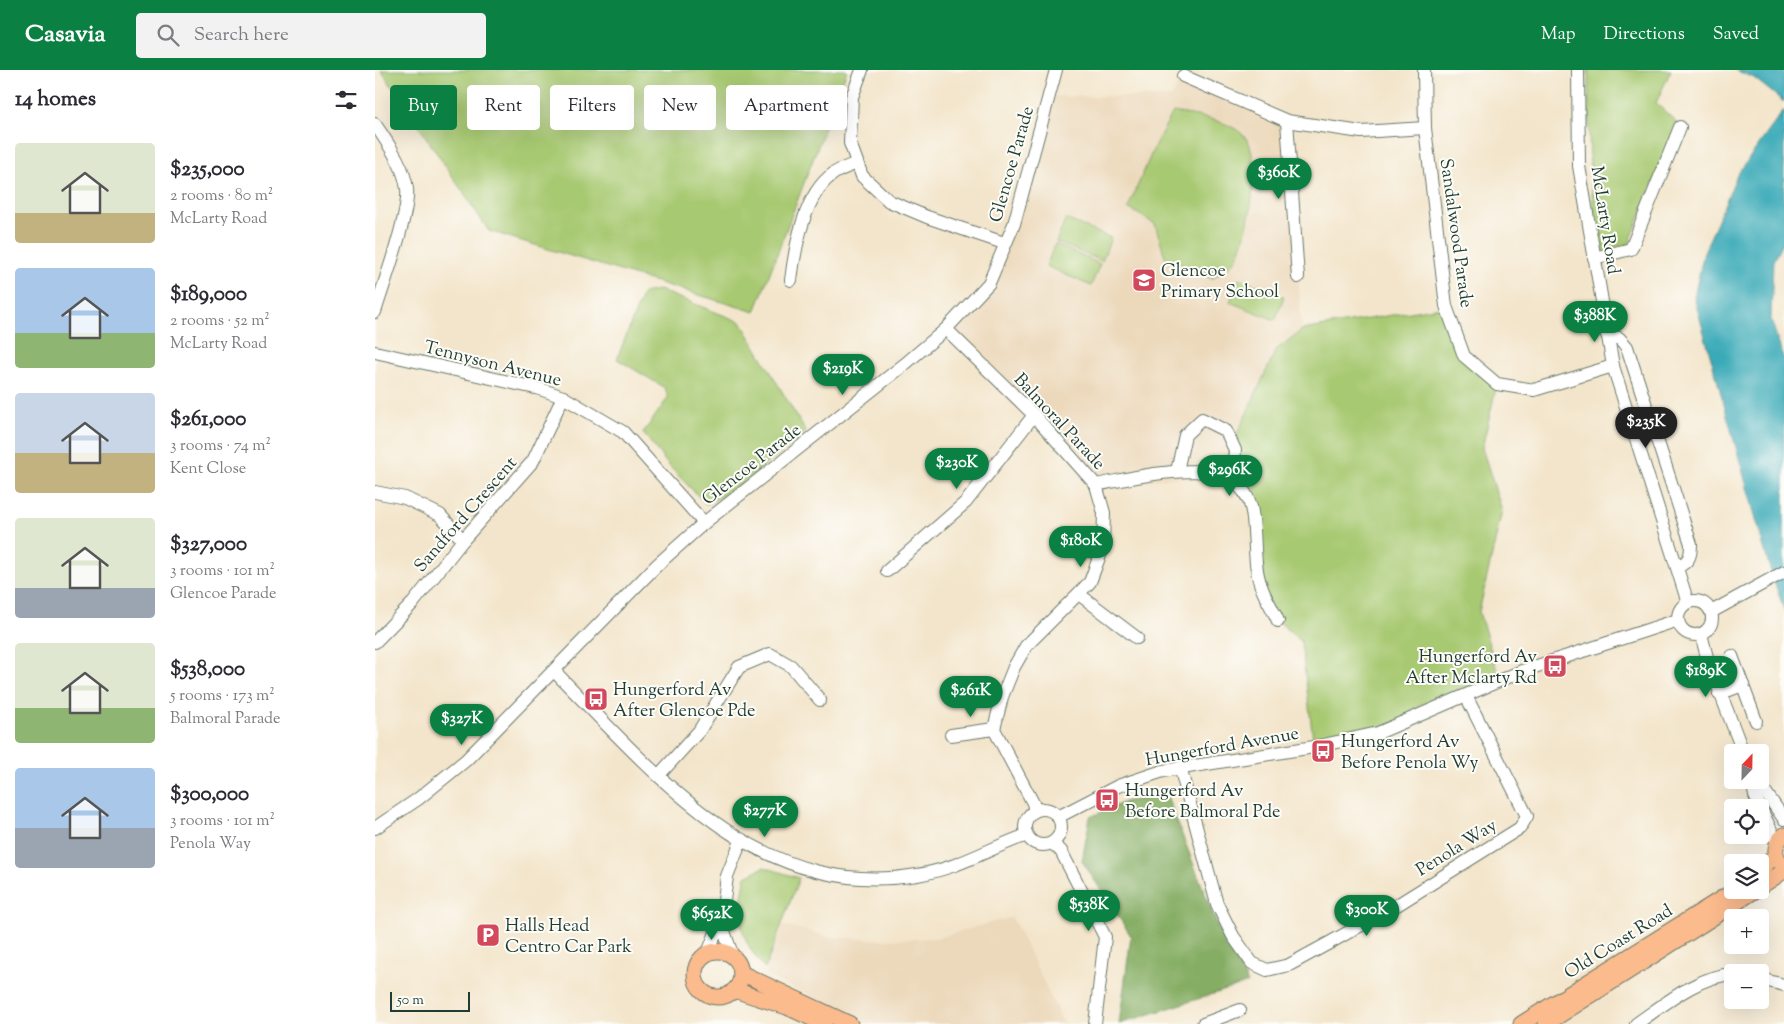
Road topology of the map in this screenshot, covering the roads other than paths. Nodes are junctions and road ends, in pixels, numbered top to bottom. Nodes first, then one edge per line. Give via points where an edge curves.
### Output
1 (862, 70) edge
2 (1055, 70) edge
3 (1424, 70) edge
4 (1578, 70) edge
5 (1183, 76) dead end
6 (1287, 121) junction
7 (375, 124) edge
8 (1680, 127) dead end
9 (1425, 128) junction
10 (857, 163) junction
11 (1004, 243) junction
12 (1594, 258) junction
13 (1298, 277) dead end
14 (791, 280) dead end
15 (375, 312) edge
16 (946, 329) junction
17 (1607, 335) junction
18 (375, 352) edge
19 (1613, 366) junction
20 (563, 397) junction
21 (1033, 415) junction
22 (1177, 471) junction
23 (1232, 481) junction
24 (1096, 485) junction
25 (375, 492) edge
26 (705, 523) junction
27 (463, 540) junction
28 (1677, 567) junction
29 (887, 571) dead end
30 (1784, 572) edge
31 (1080, 595) junction
32 (1688, 602) junction
33 (1711, 612) junction
34 (1278, 620) dead end
35 (1678, 620) junction
36 (1701, 634) junction
37 (1137, 638) dead end
38 (375, 642) edge
39 (1732, 656) dead end
40 (554, 671) junction
41 (1743, 685) junction
42 (1719, 694) junction
43 (1466, 696) junction
44 (821, 700) dead end
45 (1756, 721) dead end
46 (994, 729) junction
47 (951, 735) dead end
48 (1740, 744) edge
49 (1181, 767) junction
50 (659, 775) junction
51 (1754, 789) edge
52 (1763, 789) edge
53 (1035, 811) junction
54 (1058, 817) junction
55 (1784, 819) edge
56 (375, 828) edge
57 (1027, 835) junction
58 (741, 841) junction
59 (1052, 843) junction
60 (1780, 849) edge
61 (1769, 861) edge
62 (1784, 871) edge
63 (1769, 881) edge
64 (1724, 897) edge
65 (1742, 899) edge
66 (722, 917) junction
67 (708, 953) junction
68 (733, 957) junction
69 (741, 973) junction
70 (1724, 974) edge
71 (1769, 981) edge
72 (1784, 985) edge
73 (734, 990) junction
74 (1240, 1010) dead end
75 (824, 1024) edge
76 (850, 1024) edge
77 (1095, 1024) edge
78 (1203, 1024) edge
79 (1521, 1024) edge
80 (1547, 1024) edge
81 (1636, 1024) edge

1 - 10 street via 852,97 850,143
2 - 11 street, Glencoe Parade via 1014,224
3 - 9 street, Sandalwood Parade
4 - 12 street, McLarty Road via 1579,166
5 - 6 street
6 - 9 street via 1361,132
6 - 13 street
7 - 15 street via 400,164 408,190
8 - 12 street via 1631,249
9 - 19 street, Sandalwood Parade via 1446,306 1465,356 1497,384 1534,390
10 - 11 street via 862,176 889,201
10 - 14 street via 832,174 815,194 795,244
11 - 16 street, Glencoe Parade via 989,283
12 - 17 street, McLarty Road
16 - 21 street, Balmoral Parade
16 - 26 street, Glencoe Parade
17 - 19 street, McLarty Road
17 - 28 street via 1619,338 1627,347 1691,544 1691,557
18 - 20 street, Tennyson Avenue
19 - 28 street, McLarty Road
20 - 26 street, Tennyson Avenue via 623,432
20 - 27 street, Sandford Crescent via 533,461
21 - 24 street, Balmoral Parade
21 - 29 street via 966,502
22 - 23 street via 1219,473
22 - 23 street via 1185,435 1202,419 1226,431 1235,450
22 - 24 street
23 - 34 street via 1238,484 1251,505 1261,585
24 - 31 street, Balmoral Parade via 1104,513 1103,547 1090,582
25 - 27 street via 405,498 441,515
26 - 40 street, Glencoe Parade via 657,565
27 - 38 street, Sandford Crescent via 413,602
28 - 32 street, McLarty Road
30 - 33 street
31 - 37 street
31 - 46 street, Balmoral Parade via 1026,646 1013,667
32 - 33 street via 1704,603
32 - 35 street via 1680,610
33 - 36 street via 1710,627
35 - 36 street via 1687,632
35 - 43 street, Hungerford Avenue via 1544,663
36 - 42 street
39 - 41 street
40 - 50 street
40 - 56 street, Glencoe Parade via 466,760 418,799
41 - 42 street
41 - 45 street
42 - 48 street
43 - 49 street, Hungerford Avenue via 1378,733 1352,740
43 - 49 street, Penola Way via 1527,816 1520,828 1397,905 1289,965 1267,970 1252,962 1233,936 1212,888
44 - 50 street via 791,666 770,654 739,668 699,731
46 - 47 street
46 - 53 street
49 - 54 street, Hungerford Avenue via 1118,786
50 - 58 street via 705,817
51 - 60 street
52 - 55 street
53 - 54 street via 1048,810
53 - 57 street via 1026,822
54 - 59 street via 1061,831
57 - 58 street via 959,864 896,877 855,877 815,871
57 - 59 street via 1040,845
58 - 66 street via 727,876
59 - 77 street via 1061,851 1105,936
60 - 61 main road
62 - 63 main road
64 - 79 main road, Old Coast Road
65 - 80 main road, Old Coast Road
66 - 67 street
66 - 68 street
67 - 68 main road via 720,951
67 - 73 main road via 696,966 695,974 702,990 718,997
68 - 69 main road
69 - 73 main road
69 - 76 main road
70 - 81 street via 1690,988
71 - 72 street
73 - 75 main road via 787,1007
74 - 78 street

